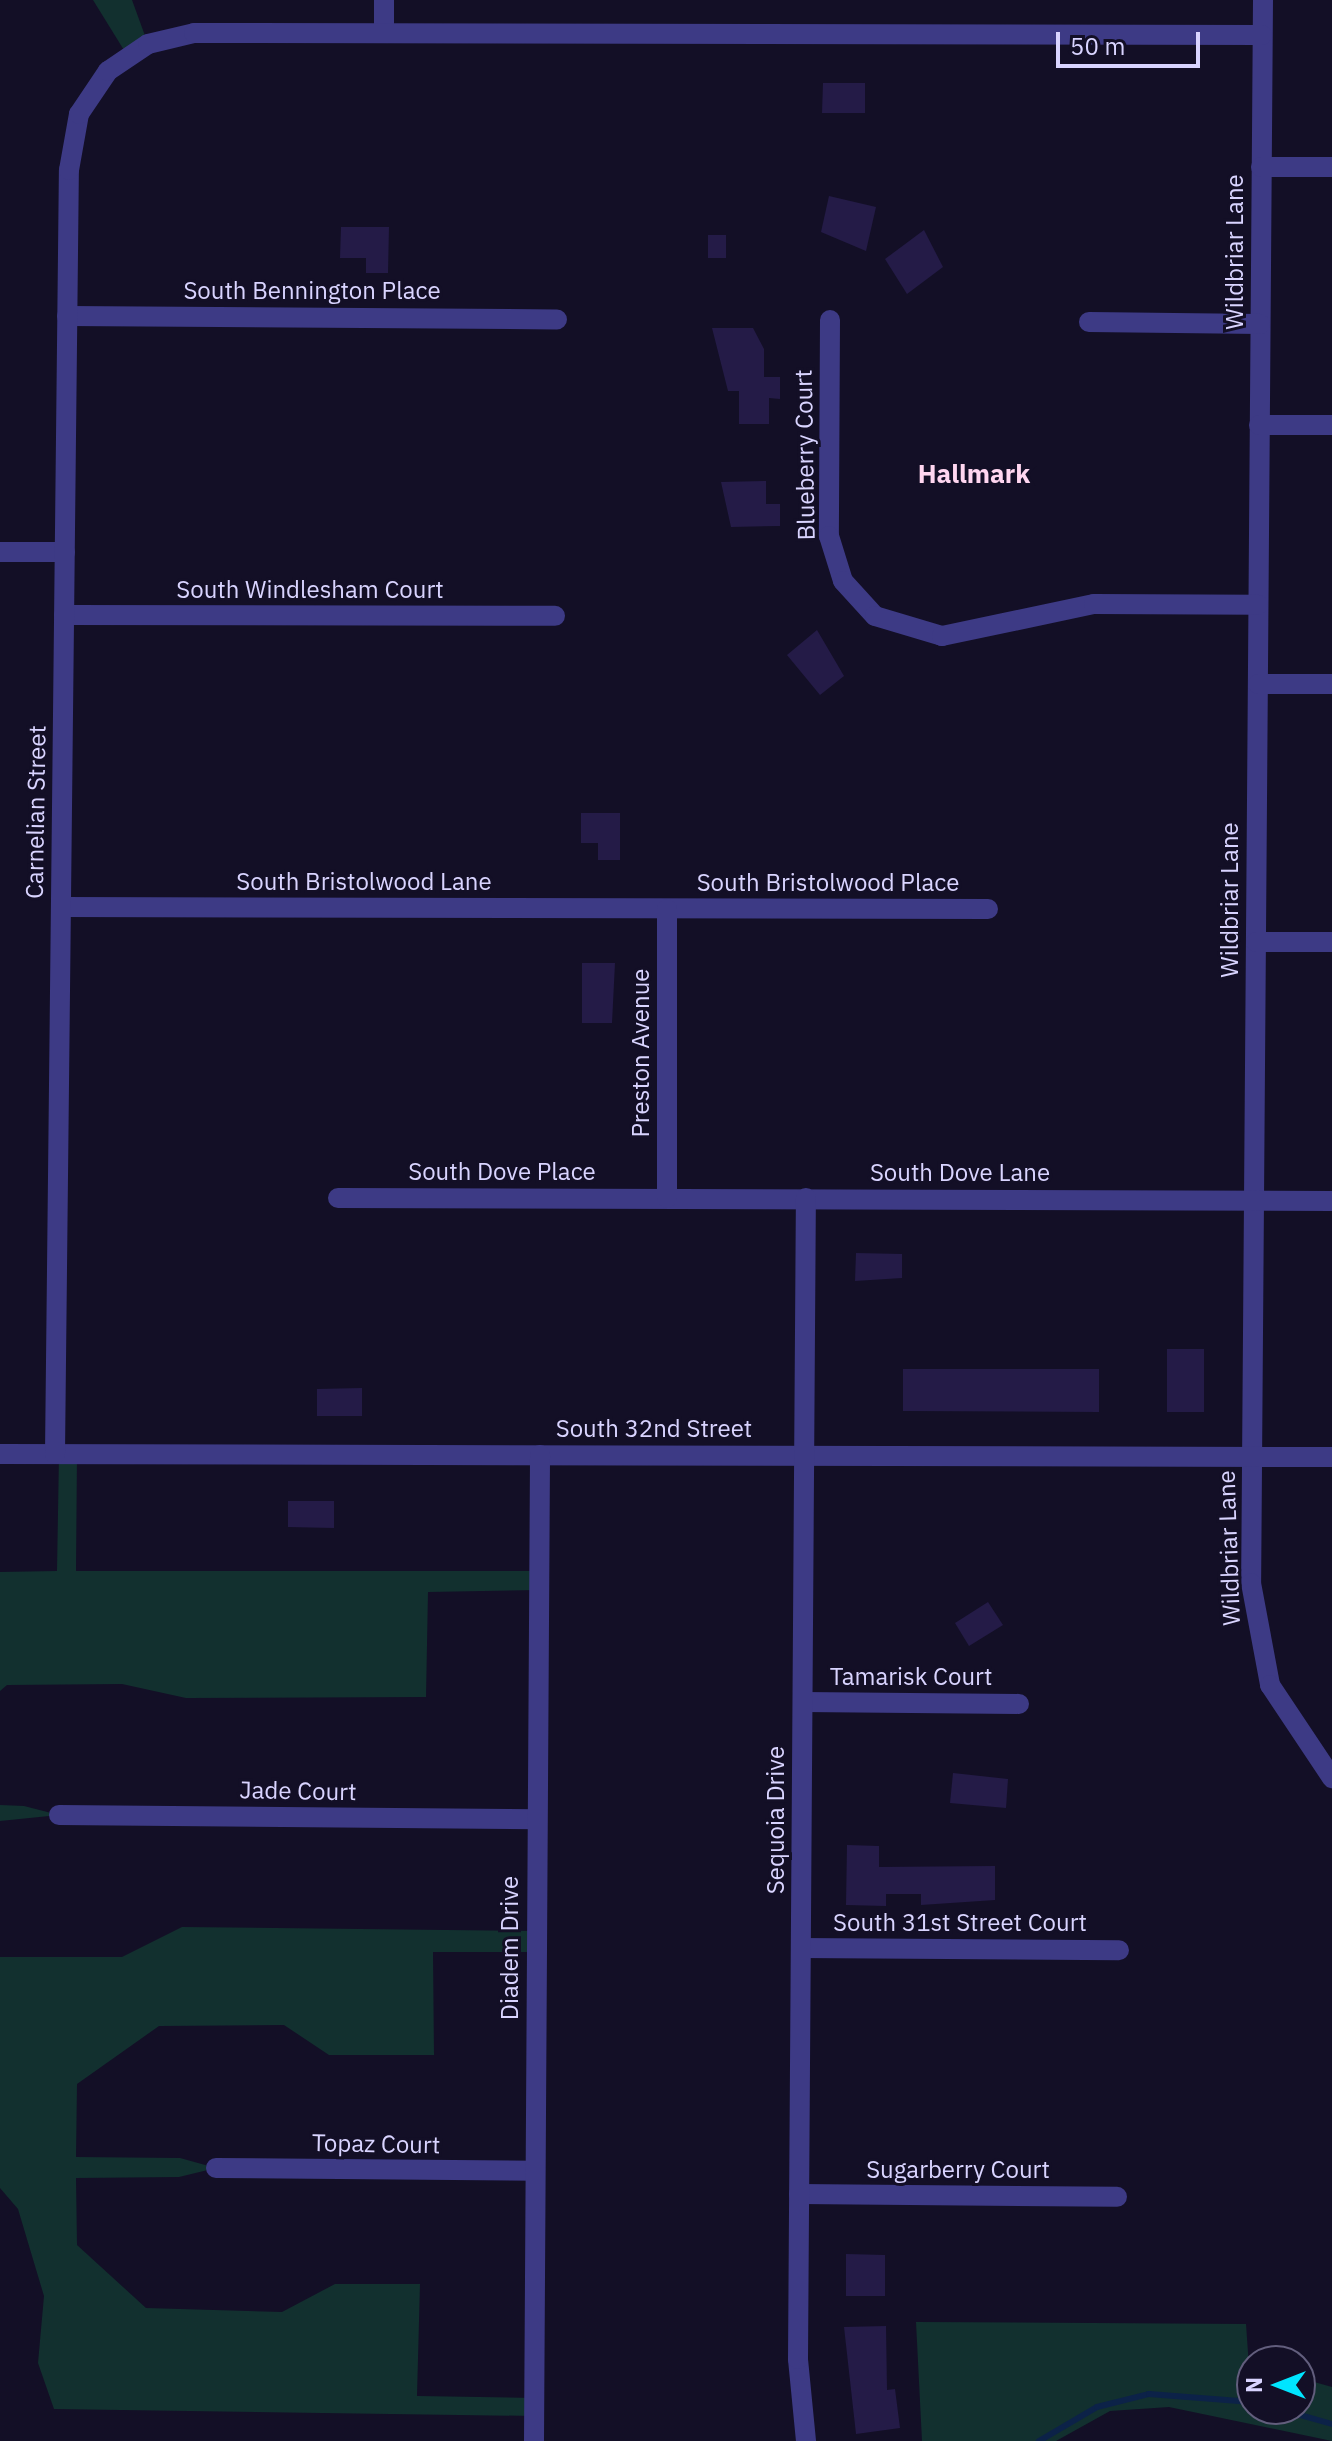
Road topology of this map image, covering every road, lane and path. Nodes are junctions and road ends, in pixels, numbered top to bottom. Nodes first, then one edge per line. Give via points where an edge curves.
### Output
1 (384, 0) edge
2 (1263, 0) edge
3 (384, 33) junction
4 (1262, 35) junction
5 (1261, 167) junction
6 (1332, 167) edge
7 (67, 316) junction
8 (557, 319) dead end
9 (830, 320) dead end
10 (1089, 322) dead end
11 (1260, 324) junction
12 (1259, 425) junction
13 (1332, 425) edge
14 (0, 552) edge
15 (65, 552) junction
16 (1258, 605) junction
17 (64, 615) junction
18 (555, 616) dead end
19 (1258, 684) junction
20 (1332, 684) edge
21 (61, 907) junction
22 (667, 909) junction
23 (988, 909) dead end
24 (1256, 942) junction
25 (1332, 942) edge
26 (338, 1198) dead end
27 (667, 1198) junction
28 (806, 1198) junction
29 (1254, 1200) junction
30 (1332, 1201) edge
31 (0, 1454) edge
32 (55, 1454) junction
33 (540, 1455) junction
34 (804, 1455) junction
35 (1252, 1456) junction
36 (1332, 1457) edge
37 (803, 1702) junction
38 (1019, 1704) dead end
39 (1332, 1778) edge
40 (59, 1815) dead end
41 (536, 1819) junction
42 (801, 1948) junction
43 (1119, 1950) dead end
44 (216, 2168) dead end
45 (535, 2171) junction
46 (799, 2194) junction
47 (1117, 2197) dead end
48 (534, 2441) edge
49 (806, 2441) edge

1 - 3 street
2 - 4 street, Wildbriar Lane
3 - 4 street, Carnelian Street
3 - 7 street, Carnelian Street via 194,33 148,44 90,93 72,138
4 - 5 street, Wildbriar Lane
5 - 6 street
5 - 11 street, Wildbriar Lane
7 - 8 street, South Bennington Place
7 - 15 street, Carnelian Street
9 - 16 street, Blueberry Court via 829,536 843,581 875,616 942,636 1094,604
10 - 11 street
11 - 12 street, Wildbriar Lane
12 - 13 street
12 - 16 street, Wildbriar Lane
14 - 15 street
15 - 17 street, Carnelian Street
16 - 19 street, Wildbriar Lane
17 - 18 street, South Windlesham Court
17 - 21 street, Carnelian Street
19 - 20 street
19 - 24 street, Wildbriar Lane
21 - 22 street, South Bristolwood Lane
21 - 32 street, Carnelian Street
22 - 23 street, South Bristolwood Place
22 - 27 street, Preston Avenue
24 - 25 street
24 - 29 street, Wildbriar Lane
26 - 27 street, South Dove Place
27 - 28 street, South Dove Lane
28 - 29 street, South Dove Lane
28 - 34 street, Sequoia Drive
29 - 30 street, South Dove Lane
29 - 35 street, Wildbriar Lane
31 - 32 street, South 32nd Street
32 - 33 street, South 32nd Street
33 - 34 street, South 32nd Street
33 - 41 street, Diadem Drive
34 - 35 street, South 32nd Street
34 - 37 street, Sequoia Drive
35 - 36 street, South 32nd Street
35 - 39 street, Wildbriar Lane via 1259,1650 1286,1718
37 - 38 street, Tamarisk Court
37 - 42 street, Sequoia Drive
40 - 41 street, Jade Court
41 - 45 street, Diadem Drive
42 - 43 street, South 31st Street Court
42 - 46 street, Sequoia Drive
44 - 45 street, Topaz Court
45 - 48 street, Diadem Drive
46 - 47 street, Sugarberry Court
46 - 49 street, Sequoia Drive

